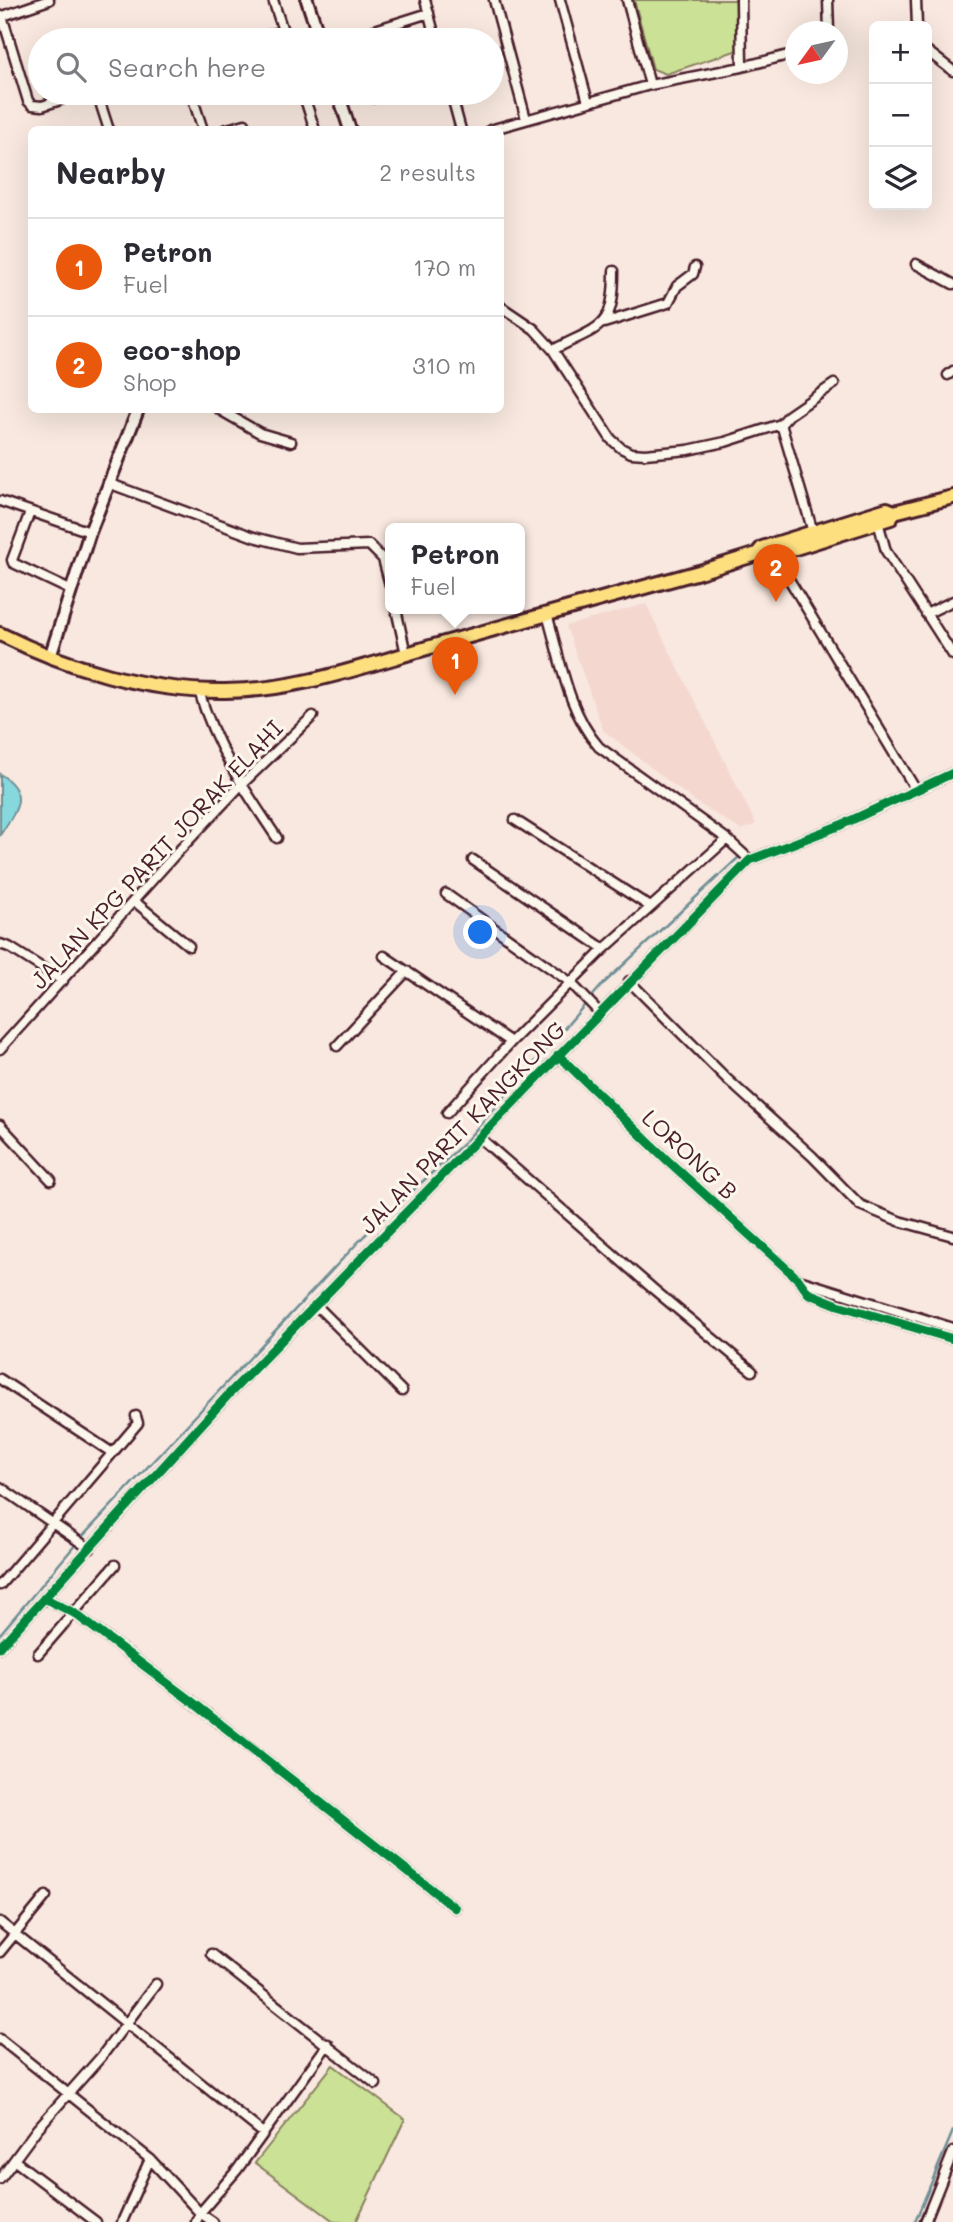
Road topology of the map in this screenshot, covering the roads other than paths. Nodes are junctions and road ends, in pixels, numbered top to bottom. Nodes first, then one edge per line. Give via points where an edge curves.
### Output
1 (49, 0) edge
2 (273, 0) edge
3 (307, 0) edge
4 (425, 0) edge
5 (494, 0) edge
6 (560, 0) edge
7 (627, 0) edge
8 (741, 0) edge
9 (828, 0) edge
10 (916, 0) edge
11 (429, 13) junction
12 (1, 16) edge
13 (829, 21) edge
14 (917, 21) edge
15 (282, 28) edge
16 (316, 28) edge
17 (381, 28) edge
18 (433, 28) edge
19 (502, 28) edge
20 (504, 37) edge
21 (932, 55) edge
22 (785, 56) edge
23 (742, 67) junction
24 (953, 71) edge
25 (650, 85) junction
26 (28, 101) edge
27 (588, 102) junction
28 (101, 105) edge
29 (195, 105) edge
30 (307, 105) edge
31 (342, 105) edge
32 (454, 105) edge
33 (526, 119) junction
34 (245, 124) dead end
35 (108, 126) edge
36 (202, 126) edge
37 (238, 126) edge
38 (314, 126) edge
39 (349, 126) edge
40 (460, 126) edge
41 (503, 126) edge
42 (916, 264) dead end
43 (695, 267) dead end
44 (614, 271) dead end
45 (953, 284) edge
46 (504, 309) edge
47 (604, 323) junction
48 (553, 350) junction
49 (834, 384) dead end
50 (137, 413) edge
51 (225, 413) edge
52 (781, 424) junction
53 (291, 442) dead end
54 (108, 483) junction
55 (953, 496) edge
56 (0, 501) edge
57 (30, 512) junction
58 (877, 517) junction
59 (90, 532) junction
60 (813, 532) junction
61 (774, 550) junction
62 (385, 566) edge
63 (70, 590) junction
64 (953, 601) edge
65 (397, 614) edge
66 (547, 614) junction
67 (926, 614) junction
68 (0, 634) edge
69 (406, 654) junction
70 (953, 655) edge
71 (50, 657) junction
72 (199, 691) junction
73 (313, 716) dead end
74 (953, 773) edge
75 (241, 785) junction
76 (916, 790) junction
77 (515, 820) dead end
78 (277, 838) dead end
79 (727, 839) junction
80 (474, 860) dead end
81 (750, 860) junction
82 (446, 894) dead end
83 (134, 901) junction
84 (649, 906) junction
85 (0, 944) edge
86 (189, 946) dead end
87 (604, 949) junction
88 (384, 956) dead end
89 (407, 971) junction
90 (63, 981) junction
91 (629, 981) junction
92 (570, 982) junction
93 (599, 1012) junction
94 (511, 1042) junction
95 (337, 1046) dead end
96 (0, 1049) edge
97 (558, 1055) junction
98 (447, 1114) dead end
99 (0, 1125) edge
100 (479, 1137) junction
101 (51, 1180) dead end
102 (953, 1236) edge
103 (798, 1279) junction
104 (841, 1294) junction
105 (316, 1305) junction
106 (838, 1305) junction
107 (953, 1328) edge
108 (953, 1339) edge
109 (752, 1371) dead end
110 (0, 1379) edge
111 (402, 1391) dead end
112 (136, 1416) dead end
113 (111, 1452) junction
114 (0, 1487) edge
115 (51, 1523) junction
116 (86, 1547) junction
117 (115, 1565) dead end
118 (0, 1586) edge
119 (44, 1598) junction
120 (74, 1612) junction
121 (0, 1647) edge
122 (38, 1654) dead end
123 (46, 1896) dead end
124 (455, 1908) dead end
125 (0, 1922) edge
126 (15, 1933) junction
127 (0, 1952) edge
128 (211, 1954) dead end
129 (156, 1984) dead end
130 (126, 2024) junction
131 (0, 2039) edge
132 (328, 2044) junction
133 (376, 2084) dead end
134 (67, 2093) junction
135 (262, 2133) junction
136 (953, 2152) edge
137 (150, 2159) junction
138 (15, 2161) junction
139 (0, 2163) edge
140 (8, 2169) junction
141 (0, 2179) edge
142 (200, 2213) junction
143 (96, 2222) edge
144 (122, 2222) edge
145 (196, 2222) edge
146 (213, 2222) edge
147 (925, 2222) edge

1 - 12 street
2 - 15 street
3 - 16 street
4 - 11 street
5 - 19 street
6 - 27 street
7 - 25 street
8 - 23 street
9 - 13 street
10 - 14 street
11 - 17 street
11 - 18 street
12 - 26 street
20 - 33 street
21 - 24 street
22 - 23 street
23 - 25 street
25 - 27 street
27 - 33 street
28 - 35 street
29 - 36 street
30 - 38 street
31 - 39 street
32 - 40 street
33 - 41 street
34 - 37 street
42 - 45 street
43 - 47 street via 668,303
44 - 47 street via 611,308
46 - 48 street via 534,329
47 - 48 street
48 - 52 street via 611,439 631,453 706,447
49 - 52 street
50 - 54 street
51 - 53 street via 260,433
52 - 60 street
54 - 59 street
54 - 62 street via 296,548 369,545
55 - 58 main road via 894,512 891,518
56 - 57 street
57 - 59 street
57 - 63 street via 13,563
58 - 60 main road
58 - 61 main road
58 - 67 street via 886,551
59 - 63 street
60 - 61 main road
61 - 66 main road via 762,548 757,554
61 - 76 street
63 - 71 street
64 - 67 street
65 - 69 street
66 - 69 main road
66 - 79 street via 574,705 589,735 599,747
67 - 70 street
68 - 71 main road
69 - 72 main road via 295,684
71 - 72 main road via 139,682
72 - 75 street via 208,722
73 - 75 street, JALAN KPG PARIT JORAK ELAHI
74 - 76 street
75 - 78 street
75 - 83 street, JALAN KPG PARIT JORAK ELAHI
76 - 81 street
77 - 84 street
79 - 81 street
79 - 84 street
80 - 87 street
81 - 91 street, JALAN PARIT KANGKONG
82 - 92 street
83 - 86 street
83 - 90 street, JALAN KPG PARIT JORAK ELAHI
84 - 87 street
85 - 90 street
87 - 92 street
88 - 89 street
89 - 94 street
89 - 95 street
90 - 96 street, JALAN KPG PARIT JORAK ELAHI
91 - 93 street, JALAN PARIT KANGKONG
91 - 102 street via 860,1205
92 - 93 street
92 - 94 street
93 - 97 street, JALAN PARIT KANGKONG
94 - 98 street
97 - 100 street, JALAN PARIT KANGKONG
97 - 103 street, LORONG B
99 - 101 street
100 - 105 street, JALAN PARIT KANGKONG
100 - 109 street
103 - 104 street
103 - 106 street, LORONG B via 808,1293
104 - 106 street
104 - 107 street
105 - 111 street
105 - 116 street, JALAN PARIT KANGKONG
106 - 108 street, LORONG B
110 - 113 street
112 - 113 street via 138,1423
113 - 115 street
114 - 115 street
115 - 116 street
115 - 118 street
116 - 119 street, JALAN PARIT KANGKONG
117 - 120 street
119 - 120 street
119 - 121 street, JALAN PARIT KANGKONG
120 - 122 street
120 - 124 street
123 - 126 street
125 - 126 street
126 - 127 street
126 - 130 street
128 - 132 street
129 - 130 street
130 - 134 street
130 - 135 street
131 - 134 street
132 - 133 street
132 - 135 street
134 - 137 street
134 - 138 street
135 - 142 street
136 - 147 street
137 - 142 street
137 - 144 street
138 - 140 street
138 - 143 street
139 - 140 street
140 - 141 street
142 - 145 street
142 - 146 street

